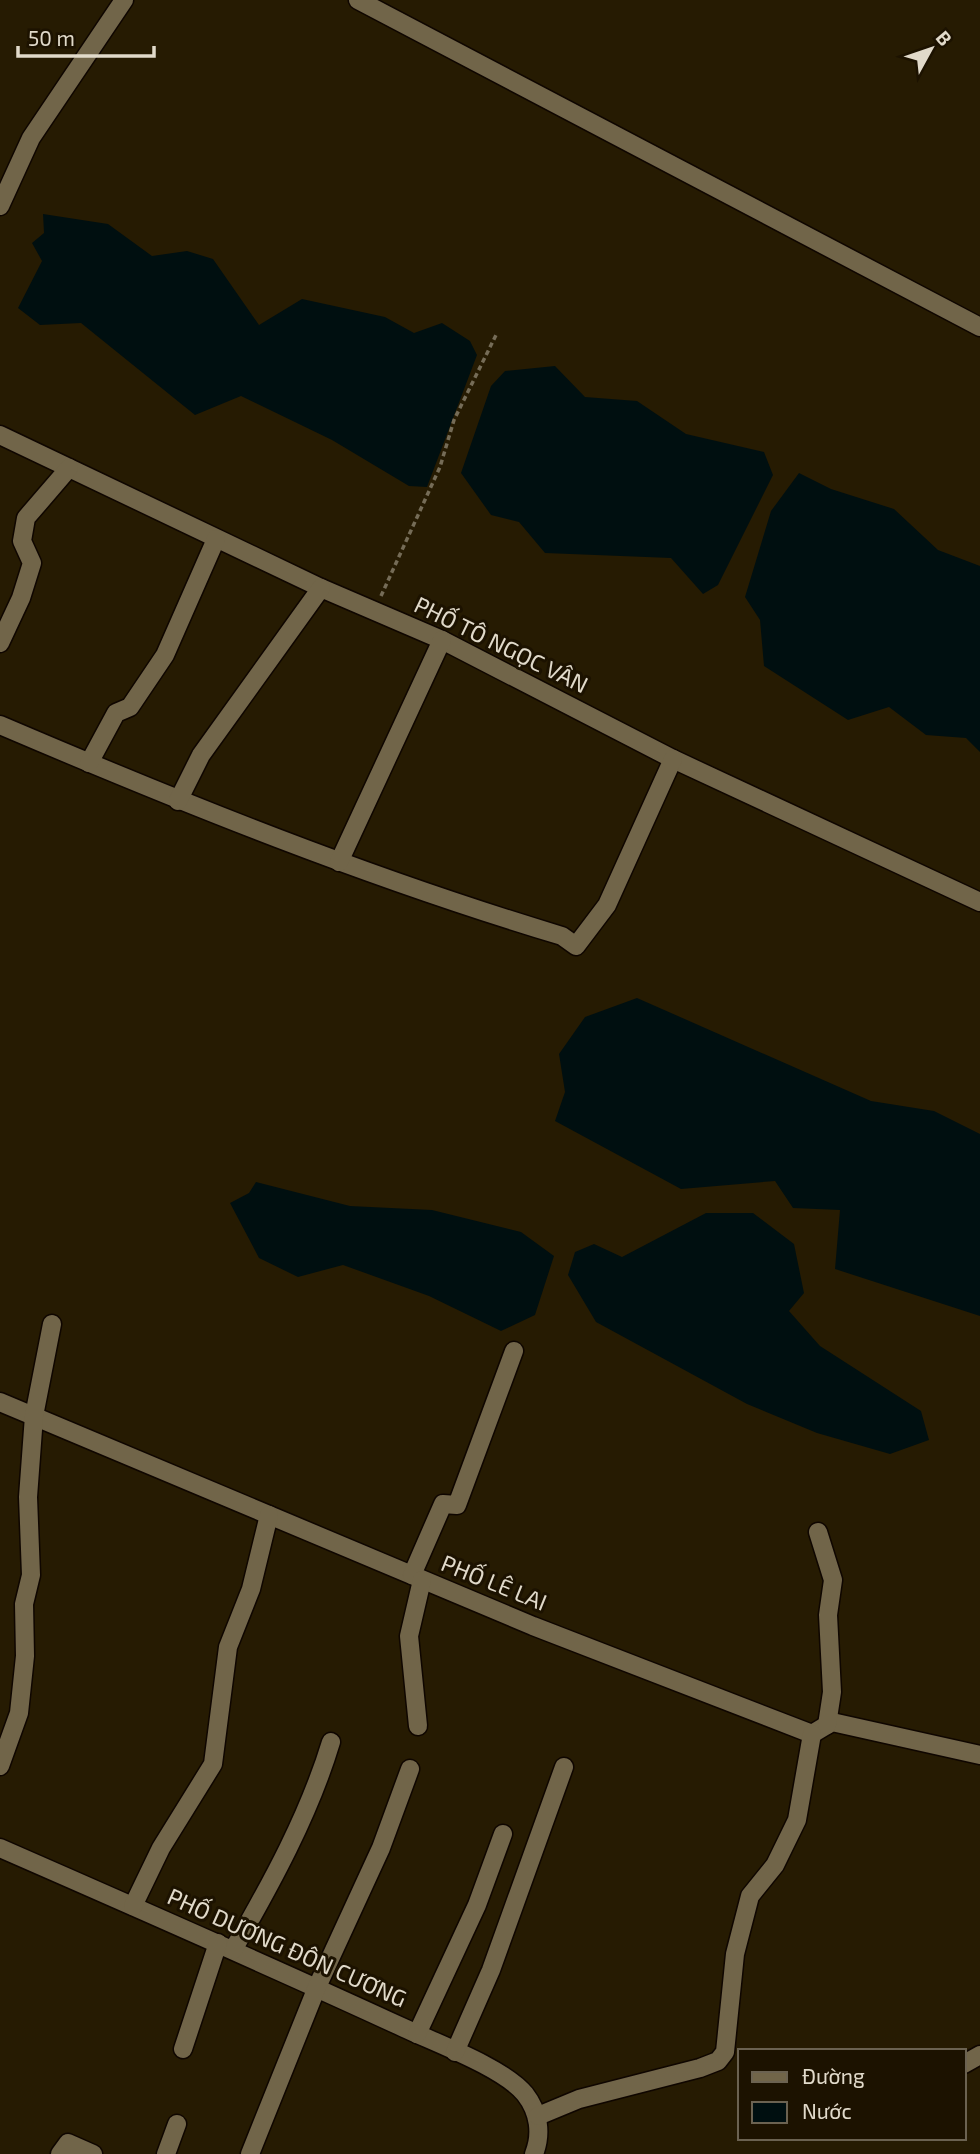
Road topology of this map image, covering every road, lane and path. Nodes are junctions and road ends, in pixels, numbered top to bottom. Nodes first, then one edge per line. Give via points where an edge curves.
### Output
1 (124, 0) edge
2 (358, 0) edge
3 (5, 179) edge
4 (0, 206) edge
5 (980, 327) edge
6 (497, 333) dead end
7 (0, 435) edge
8 (69, 468) junction
9 (216, 539) junction
10 (321, 588) junction
11 (374, 610) junction
12 (442, 640) junction
13 (0, 643) edge
14 (0, 725) edge
15 (673, 759) junction
16 (89, 763) junction
17 (178, 801) junction
18 (339, 862) junction
19 (980, 902) edge
20 (52, 1324) dead end
21 (514, 1351) dead end
22 (0, 1402) edge
23 (34, 1416) junction
24 (269, 1516) junction
25 (818, 1532) dead end
26 (417, 1577) junction
27 (418, 1727) dead end
28 (820, 1729) junction
29 (331, 1742) dead end
30 (980, 1755) edge
31 (0, 1766) edge
32 (564, 1767) dead end
33 (410, 1769) dead end
34 (503, 1834) dead end
35 (0, 1848) edge
36 (133, 1906) junction
37 (225, 1947) junction
38 (317, 1987) junction
39 (417, 2034) junction
40 (183, 2049) dead end
41 (455, 2052) junction
42 (537, 2116) junction
43 (177, 2124) dead end
44 (60, 2154) edge
45 (93, 2154) edge
46 (166, 2154) edge
47 (250, 2154) edge
48 (534, 2154) edge

1 - 3 street
2 - 5 street
3 - 4 street
6 - 11 path via 454,420 440,467
7 - 8 street, PHỐ TÔ NGỌC VÂN
8 - 9 street, PHỐ TÔ NGỌC VÂN
8 - 13 street via 26,518 22,541 32,563
9 - 10 street, PHỐ TÔ NGỌC VÂN
9 - 16 street via 165,655 130,707 116,713
10 - 11 street, PHỐ TÔ NGỌC VÂN
10 - 17 street via 201,755
11 - 12 street, PHỐ TÔ NGỌC VÂN
12 - 15 street, PHỐ TÔ NGỌC VÂN
12 - 18 street
14 - 16 street
15 - 18 street via 607,905 576,946 562,936
15 - 19 street, PHỐ TÔ NGỌC VÂN
16 - 17 street
17 - 18 street
20 - 23 street
21 - 26 street via 457,1505 443,1504
22 - 23 street, PHỐ LÊ LAI
23 - 24 street, PHỐ LÊ LAI
23 - 31 street via 25,1656 19,1713
24 - 26 street, PHỐ LÊ LAI
24 - 36 street via 251,1589 228,1647 213,1764
25 - 28 street via 833,1580 828,1615 832,1692
26 - 27 street via 409,1636
26 - 28 street, PHỐ LÊ LAI
28 - 30 street, PHỐ LÊ LAI via 832,1722
28 - 42 street via 797,1820 775,1865 750,1896 736,1954 725,2052 718,2061 700,2068 579,2099
29 - 37 street via 290,1846
32 - 41 street via 491,1970
33 - 38 street via 381,1848
34 - 39 street via 477,1905
35 - 36 street, PHỐ DƯƠNG ĐÔN CƯƠNG
36 - 37 street, PHỐ DƯƠNG ĐÔN CƯƠNG
37 - 38 street, PHỐ DƯƠNG ĐÔN CƯƠNG
37 - 40 street
38 - 39 street, PHỐ DƯƠNG ĐÔN CƯƠNG
38 - 47 street
39 - 41 street, PHỐ DƯƠNG ĐÔN CƯƠNG
41 - 42 street, PHỐ DƯƠNG ĐÔN CƯƠNG via 489,2068 524,2093
42 - 48 street via 539,2141
43 - 46 street
44 - 45 street via 68,2143

